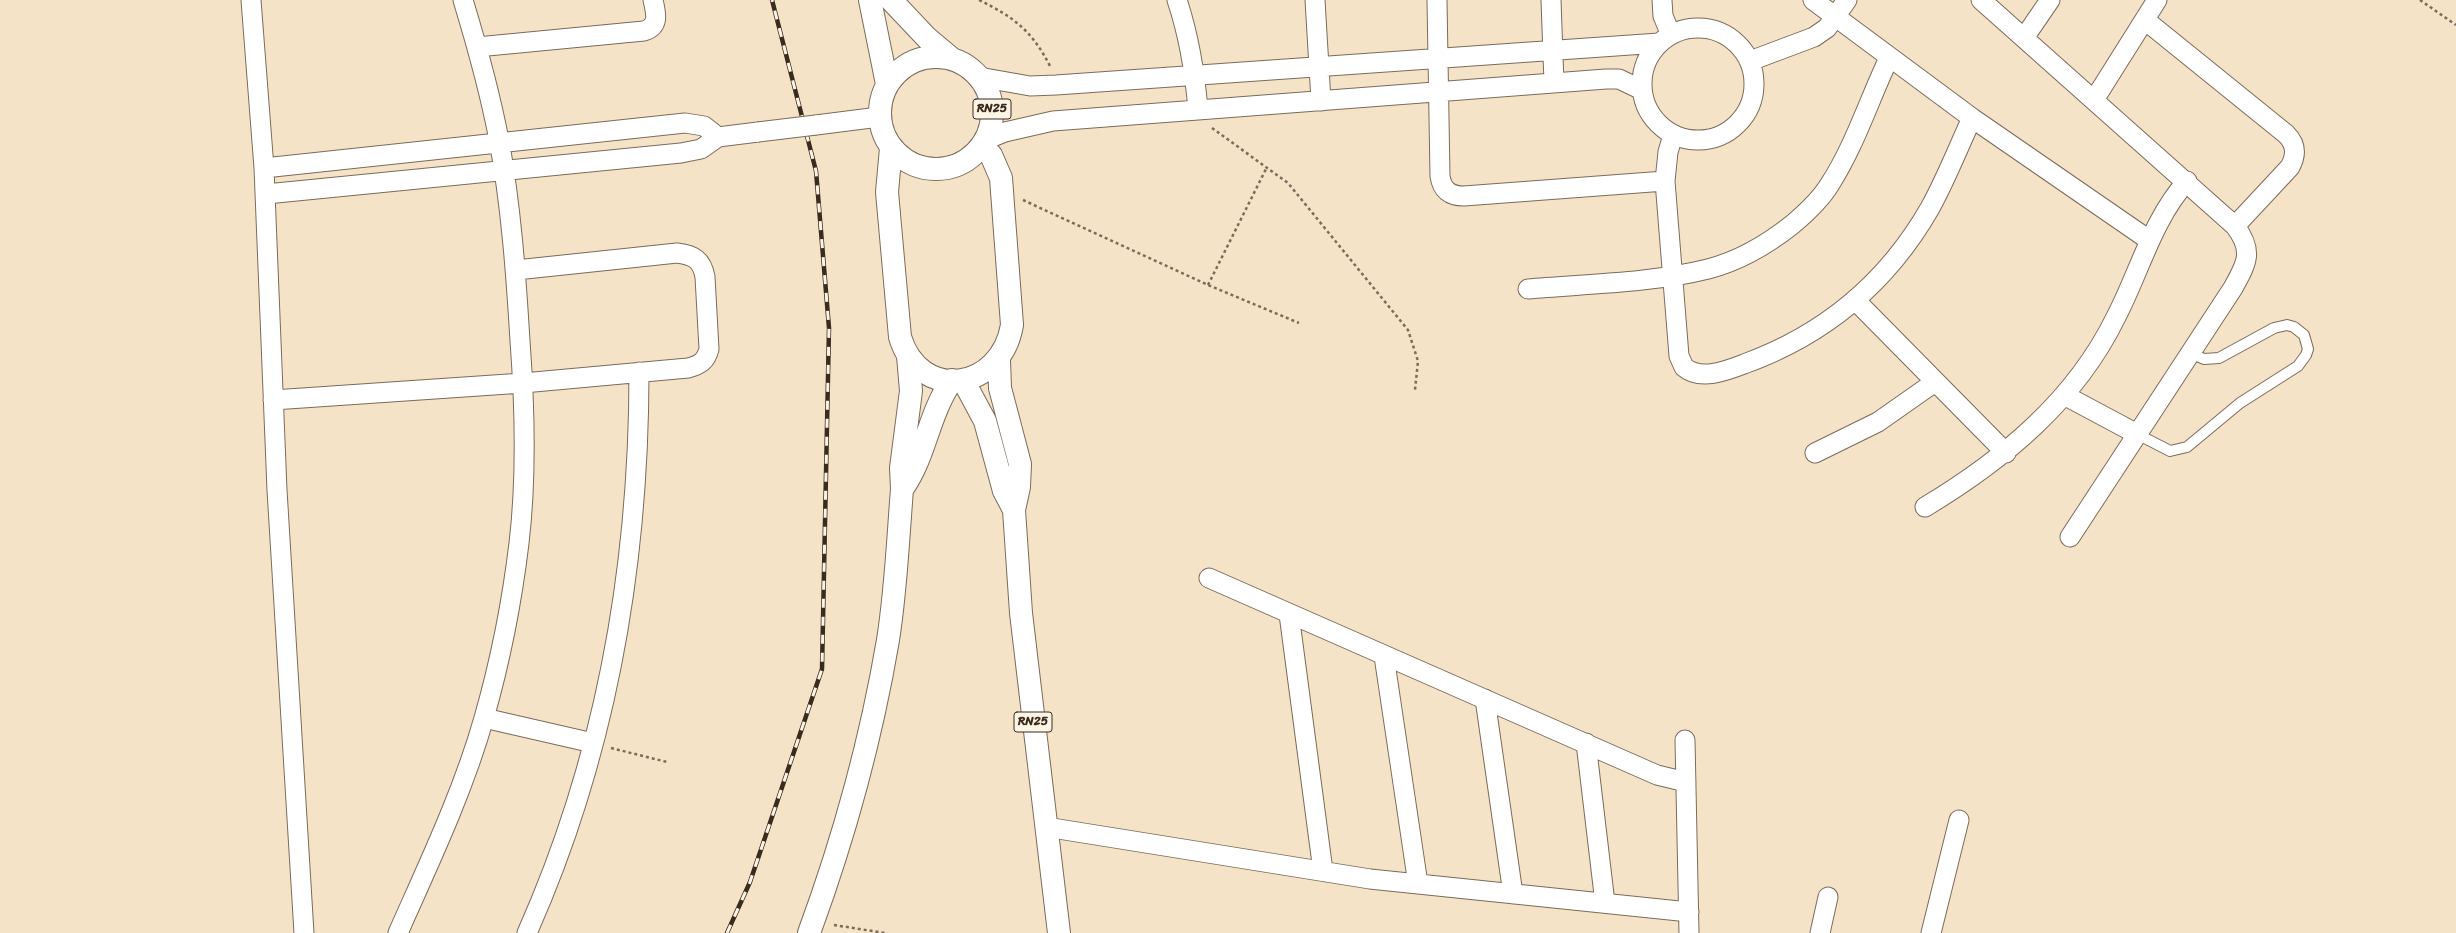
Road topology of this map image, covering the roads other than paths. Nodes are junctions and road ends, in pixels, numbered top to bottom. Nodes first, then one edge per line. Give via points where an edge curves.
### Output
1 (251, 0) edge
2 (463, 0) edge
3 (653, 0) edge
4 (870, 0) edge
5 (891, 0) edge
6 (1177, 0) edge
7 (1315, 0) edge
8 (1436, 0) edge
9 (1550, 0) edge
10 (1662, 0) edge
11 (1813, 0) edge
12 (1847, 0) edge
13 (1981, 0) edge
14 (2050, 0) edge
15 (2157, 0) edge
16 (1837, 16) junction
17 (2145, 20) junction
18 (2024, 38) junction
19 (1665, 39) junction
20 (477, 47) junction
21 (1552, 50) junction
22 (1438, 58) junction
23 (1890, 58) junction
24 (952, 59) junction
25 (1750, 61) junction
26 (1319, 67) junction
27 (1195, 75) junction
28 (979, 78) junction
29 (1554, 83) junction
30 (887, 84) junction
31 (1642, 90) junction
32 (1438, 92) junction
33 (2094, 100) junction
34 (1321, 101) junction
35 (1198, 110) junction
36 (879, 117) junction
37 (1972, 118) junction
38 (1673, 136) junction
39 (718, 137) junction
40 (499, 142) junction
41 (983, 143) junction
42 (891, 148) junction
43 (264, 168) junction
44 (503, 170) junction
45 (1664, 181) junction
46 (2187, 181) junction
47 (266, 194) junction
48 (2235, 226) junction
49 (2149, 240) junction
50 (516, 270) junction
51 (1673, 276) junction
52 (1528, 289) dead end
53 (1856, 301) junction
54 (2190, 353) junction
55 (908, 356) junction
56 (999, 360) junction
57 (639, 372) junction
58 (957, 380) junction
59 (1935, 382) junction
60 (523, 383) junction
61 (2064, 395) junction
62 (273, 400) junction
63 (2137, 434) junction
64 (1816, 453) dead end
65 (2006, 453) junction
66 (902, 489) junction
67 (1925, 507) dead end
68 (1014, 510) junction
69 (2070, 536) dead end
70 (1209, 578) dead end
71 (1289, 614) junction
72 (1384, 656) junction
73 (1485, 699) junction
74 (484, 718) junction
75 (1685, 740) dead end
76 (593, 743) junction
77 (1586, 744) junction
78 (1686, 782) junction
79 (1959, 820) dead end
80 (1046, 827) junction
81 (1323, 871) junction
82 (1418, 884) junction
83 (1513, 894) junction
84 (1828, 897) dead end
85 (1605, 904) junction
86 (1689, 912) junction
87 (811, 927) edge
88 (304, 933) edge
89 (398, 933) edge
90 (527, 933) edge
91 (1059, 933) edge
92 (1689, 933) edge
93 (1820, 933) edge
94 (1931, 933) edge

1 - 43 street
2 - 20 street
3 - 20 street via 656,20 650,29 644,31
4 - 30 main road
5 - 24 main road, RN25 via 927,38
6 - 27 street via 1184,20
7 - 26 street
8 - 22 street
9 - 21 street
10 - 19 street
11 - 16 street
12 - 16 street
13 - 18 street
14 - 18 street
15 - 17 street
16 - 23 street
16 - 25 street via 1827,28 1814,37
17 - 33 street
17 - 48 street via 2286,134 2294,147 2294,160 2290,166
18 - 33 street
19 - 21 street
19 - 25 street via 1686,29 1716,31 1742,48
19 - 31 street via 1645,65
20 - 40 street
21 - 22 street
21 - 29 street
22 - 26 street
22 - 32 street
23 - 37 street
23 - 51 street via 1848,152 1829,186 1805,214 1776,237 1744,256 1709,269
24 - 28 main road, RN25 via 967,66
24 - 30 main road, RN25 via 927,57 915,61 904,66
25 - 38 street via 1754,95 1748,111 1738,125 1723,135 1707,140
26 - 27 street
26 - 34 street
27 - 28 street via 1030,86
27 - 35 street
28 - 41 main road, RN25 via 989,94 992,113
29 - 31 street via 1619,79
29 - 32 street
30 - 36 main road, RN25 via 881,98
31 - 38 street via 1645,104 1652,117 1661,128
32 - 34 street
32 - 45 street via 1441,181 1446,191 1456,196
33 - 46 street
34 - 35 street
35 - 41 street via 1054,121 1005,132
36 - 39 street, bridge
36 - 42 main road, RN25 via 884,136
37 - 49 street
37 - 53 street via 1930,207 1914,234 1895,260
38 - 45 street
39 - 40 street via 704,126 685,123
39 - 44 street via 701,149 691,152
40 - 43 street
40 - 44 street
41 - 42 main road, RN25 via 962,162 948,168 937,169 907,161
41 - 56 main road, RN25 via 997,165 1002,191 1012,325 1010,338
42 - 55 main road, RN25 via 887,200 900,337
43 - 47 street
44 - 47 street
44 - 50 street
45 - 51 street
46 - 48 street
46 - 49 street via 2165,209
47 - 62 street
48 - 54 street via 2243,236 2248,250 2246,261 2233,288
49 - 61 street via 2134,281 2115,320 2093,356
50 - 57 street via 677,253 690,254 698,259 703,266 705,277 709,349 707,357 693,367
50 - 60 street
51 - 52 street
51 - 53 street via 1680,362 1688,371 1700,375 1737,366 1796,342
53 - 59 street
54 - 63 street
54 - 63 lane via 2204,359 2219,358 2274,328 2287,325 2304,335 2308,349 2298,366 2240,403 2187,447 2170,451
55 - 58 main road, RN25 via 919,368 932,376
55 - 66 main road via 912,392 901,468
56 - 58 main road, RN25 via 982,373
56 - 68 main road, RN25 via 1000,388 1020,464
57 - 60 street
57 - 76 street via 639,434 630,558 611,672
58 - 66 main road via 936,408 913,472
58 - 68 main road, RN25 via 985,421 1004,491
59 - 64 street via 1878,422
59 - 65 street
60 - 62 street
60 - 74 street via 524,465 519,543 506,622
61 - 63 street
61 - 65 street
62 - 88 street
63 - 69 street
65 - 67 street via 1967,482
66 - 87 main road via 894,593 884,662 855,794 842,840
68 - 80 main road, RN25 via 1024,647
70 - 71 street
71 - 72 street
71 - 81 street
72 - 73 street
72 - 82 street
73 - 77 street
73 - 83 street
74 - 76 street
74 - 89 street via 459,792
75 - 78 street
76 - 90 street via 559,854
77 - 78 street via 1657,775
77 - 85 street
78 - 86 street
79 - 94 street
80 - 81 street
80 - 91 main road, RN25
81 - 82 street
82 - 83 street
83 - 85 street
84 - 93 street
85 - 86 street
86 - 92 street

